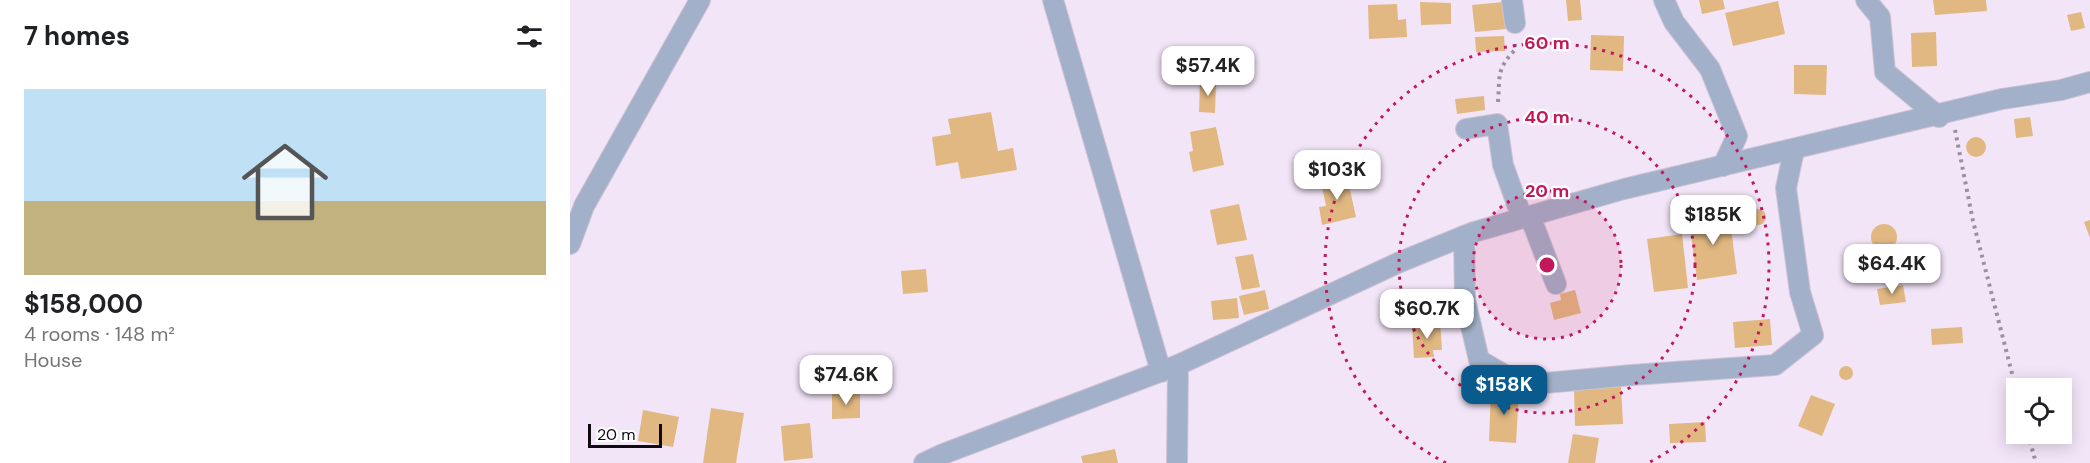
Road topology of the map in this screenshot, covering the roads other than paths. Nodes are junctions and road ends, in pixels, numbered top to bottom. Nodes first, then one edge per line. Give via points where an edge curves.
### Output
1 (700, 0) edge
2 (1053, 0) edge
3 (1512, 0) edge
4 (1664, 0) edge
5 (1866, 0) edge
6 (1515, 23) road end
7 (2090, 82) edge
8 (1938, 116) junction
9 (1466, 129) dead end
10 (1794, 150) junction
11 (1723, 166) junction
12 (1526, 217) junction
13 (1464, 236) junction
14 (570, 244) edge
15 (1556, 284) dead end
16 (1170, 369) junction
17 (924, 463) edge
18 (1178, 463) edge

1 - 14 street via 584,206
2 - 16 street
3 - 6 street
4 - 11 street via 1674,22 1710,69 1737,136
5 - 8 street via 1880,17 1884,72
7 - 8 street
8 - 10 street
9 - 12 street via 1497,124 1503,165
10 - 11 street
10 - 13 street via 1786,188 1800,292 1813,335 1775,365 1545,383 1527,388 1479,360 1464,300
11 - 12 street
12 - 13 street
12 - 15 street
13 - 16 street
16 - 17 street
16 - 18 street

